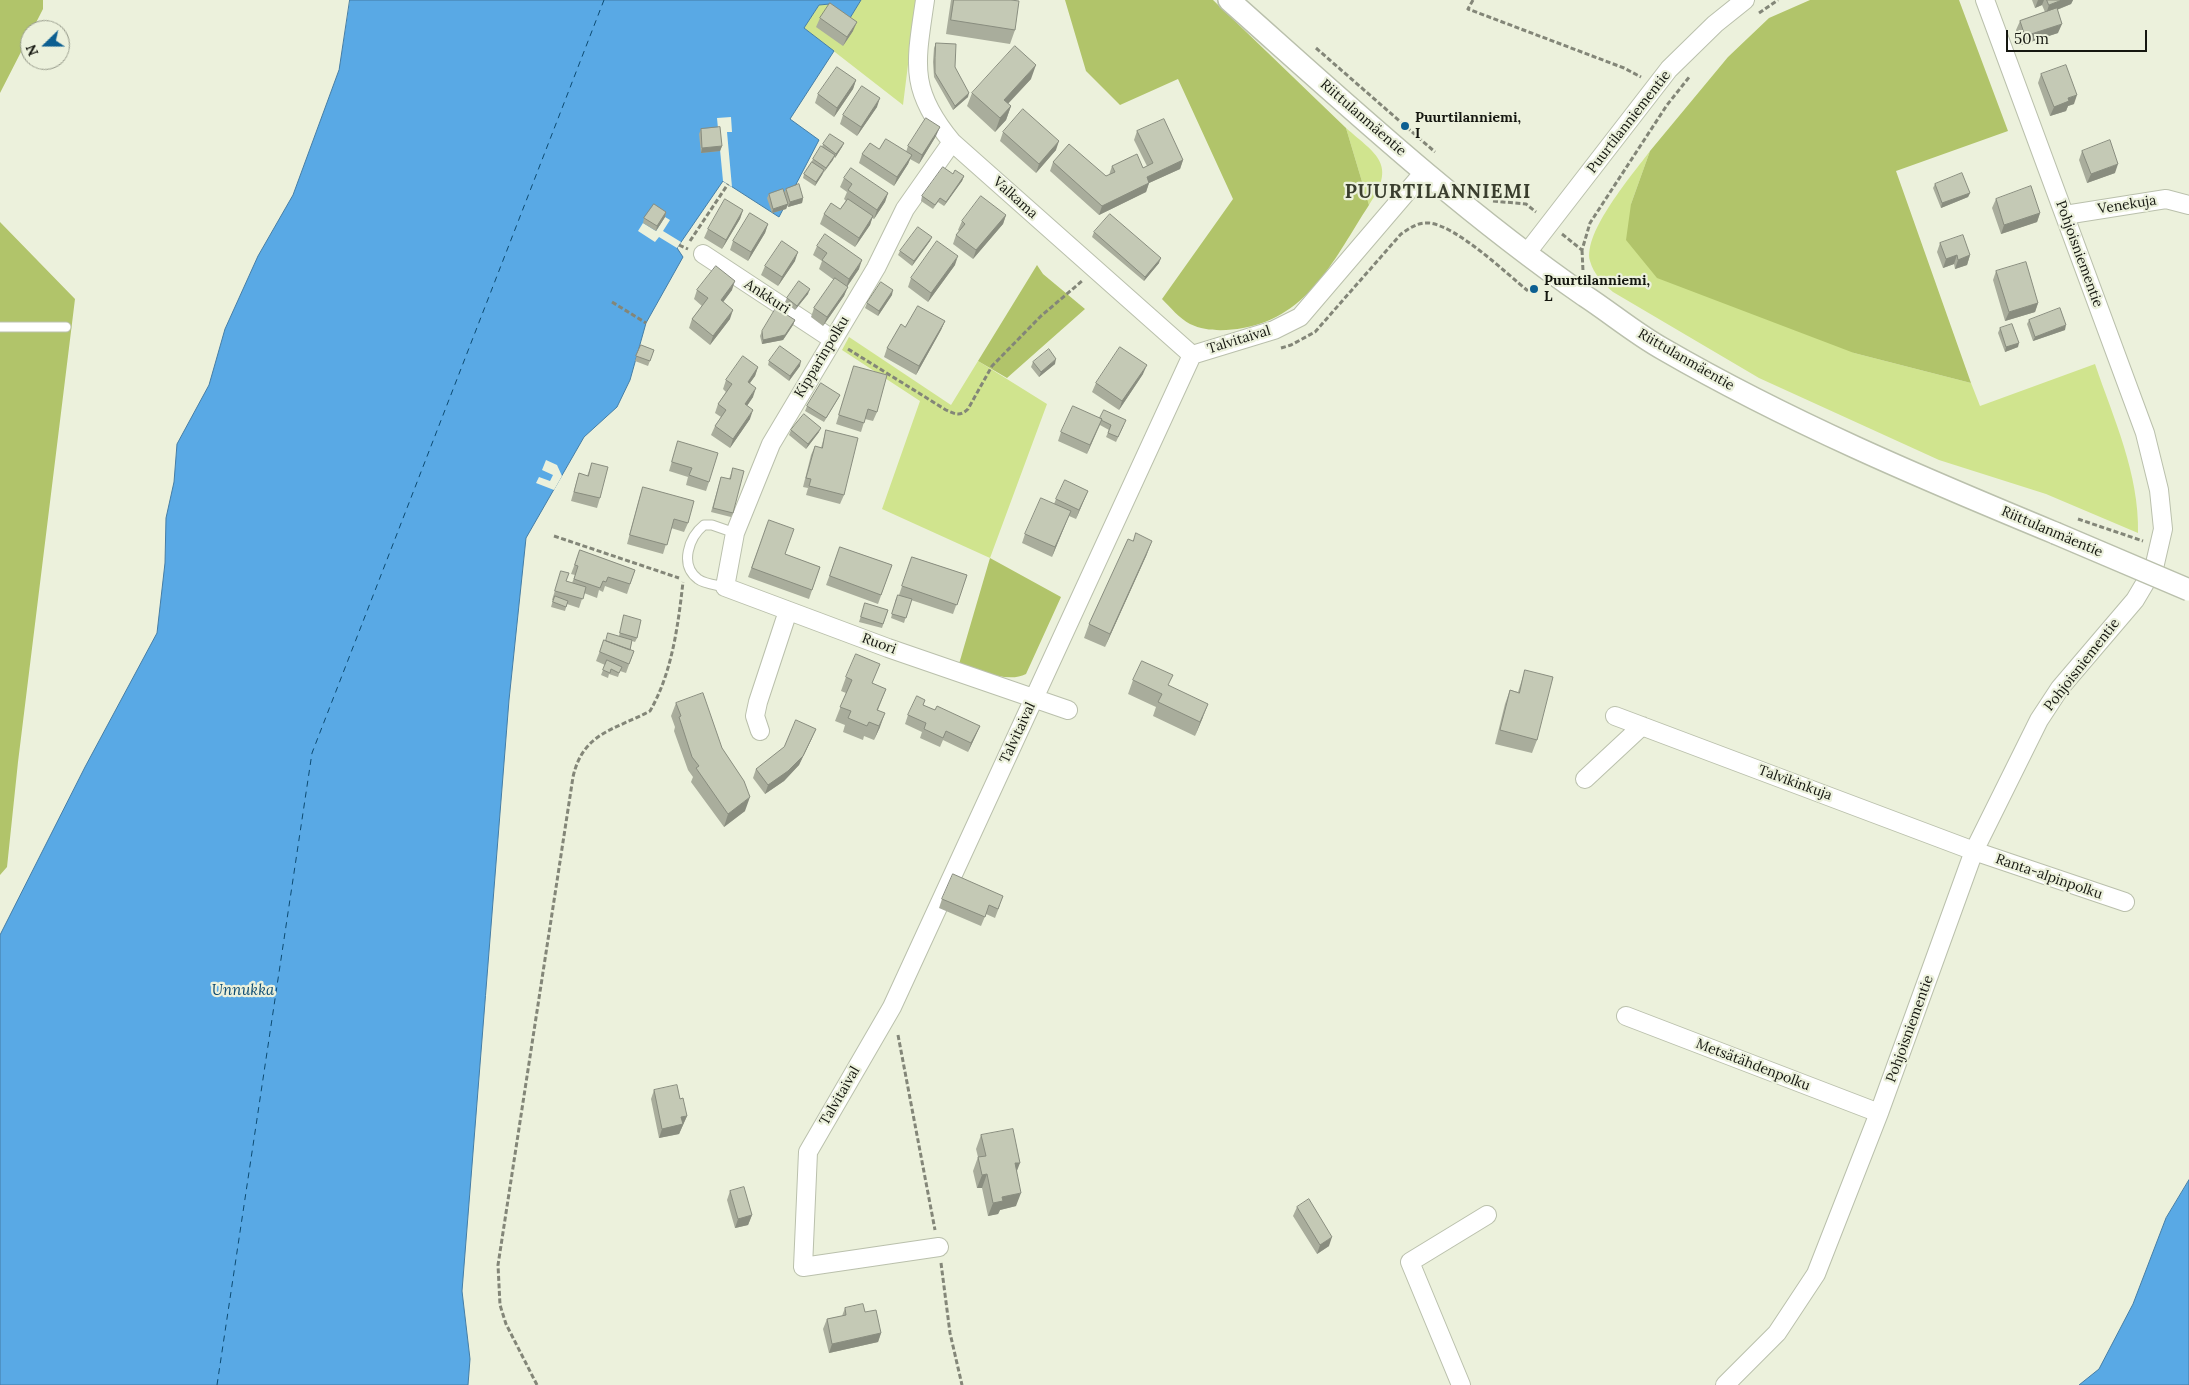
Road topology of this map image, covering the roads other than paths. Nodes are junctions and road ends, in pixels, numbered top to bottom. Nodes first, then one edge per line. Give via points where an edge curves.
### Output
1 (925, 0) edge
2 (1229, 0) edge
3 (1745, 0) edge
4 (1985, 0) edge
5 (952, 142) junction
6 (1424, 172) junction
7 (2189, 205) edge
8 (2065, 215) junction
9 (703, 254) dead end
10 (1526, 254) junction
11 (0, 327) edge
12 (66, 327) dead end
13 (832, 339) junction
14 (1192, 355) junction
15 (735, 533) junction
16 (724, 587) junction
17 (2189, 590) edge
18 (788, 611) junction
19 (1034, 698) junction
20 (1068, 710) dead end
21 (1615, 716) dead end
22 (1642, 726) junction
23 (760, 732) dead end
24 (1585, 779) dead end
25 (1974, 851) junction
26 (2125, 902) dead end
27 (1626, 1016) dead end
28 (1879, 1113) junction
29 (1487, 1215) dead end
30 (939, 1247) road end
31 (1461, 1385) edge
32 (1725, 1385) edge

1 - 5 street, Valkama via 916,56 918,82 926,104
2 - 6 street, Riittulanmäentie
3 - 10 street, Puurtilanniementie via 1669,69
4 - 8 street, Pohjoisniementie
5 - 13 street, Kipparinpolku via 905,209 876,268
5 - 14 street, Valkama
6 - 10 street, Riittulanmäentie
6 - 14 street, Talvitaival via 1300,317 1274,330
7 - 8 street, Venekuja via 2166,199
8 - 25 street, Pohjoisniementie via 2145,433 2159,490 2163,529 2154,568 2134,600 2060,688 2039,720
9 - 13 street, Ankkuri
10 - 17 street, Riittulanmäentie, bridge via 1661,348 1780,413 1908,472
11 - 12 lane
13 - 15 street, Kipparinpolku via 771,444
14 - 19 street, Talvitaival
15 - 16 street, Kipparinpolku
15 - 16 lane via 704,525 692,540 688,553 692,572 699,580
16 - 18 street, Ruori
18 - 19 street, Ruori
18 - 23 street via 758,702 755,716
19 - 20 street, Ruori
19 - 30 street, Talvitaival via 892,1007 808,1152 803,1267
21 - 22 street, Talvikinkuja
22 - 24 street
22 - 25 street, Talvikinkuja
25 - 26 street, Ranta-alpinpolku
25 - 28 street, Pohjoisniementie
27 - 28 street, Metsätähdenpolku
28 - 32 street, Pohjoisniementie via 1816,1274 1777,1334
29 - 31 street via 1410,1262

